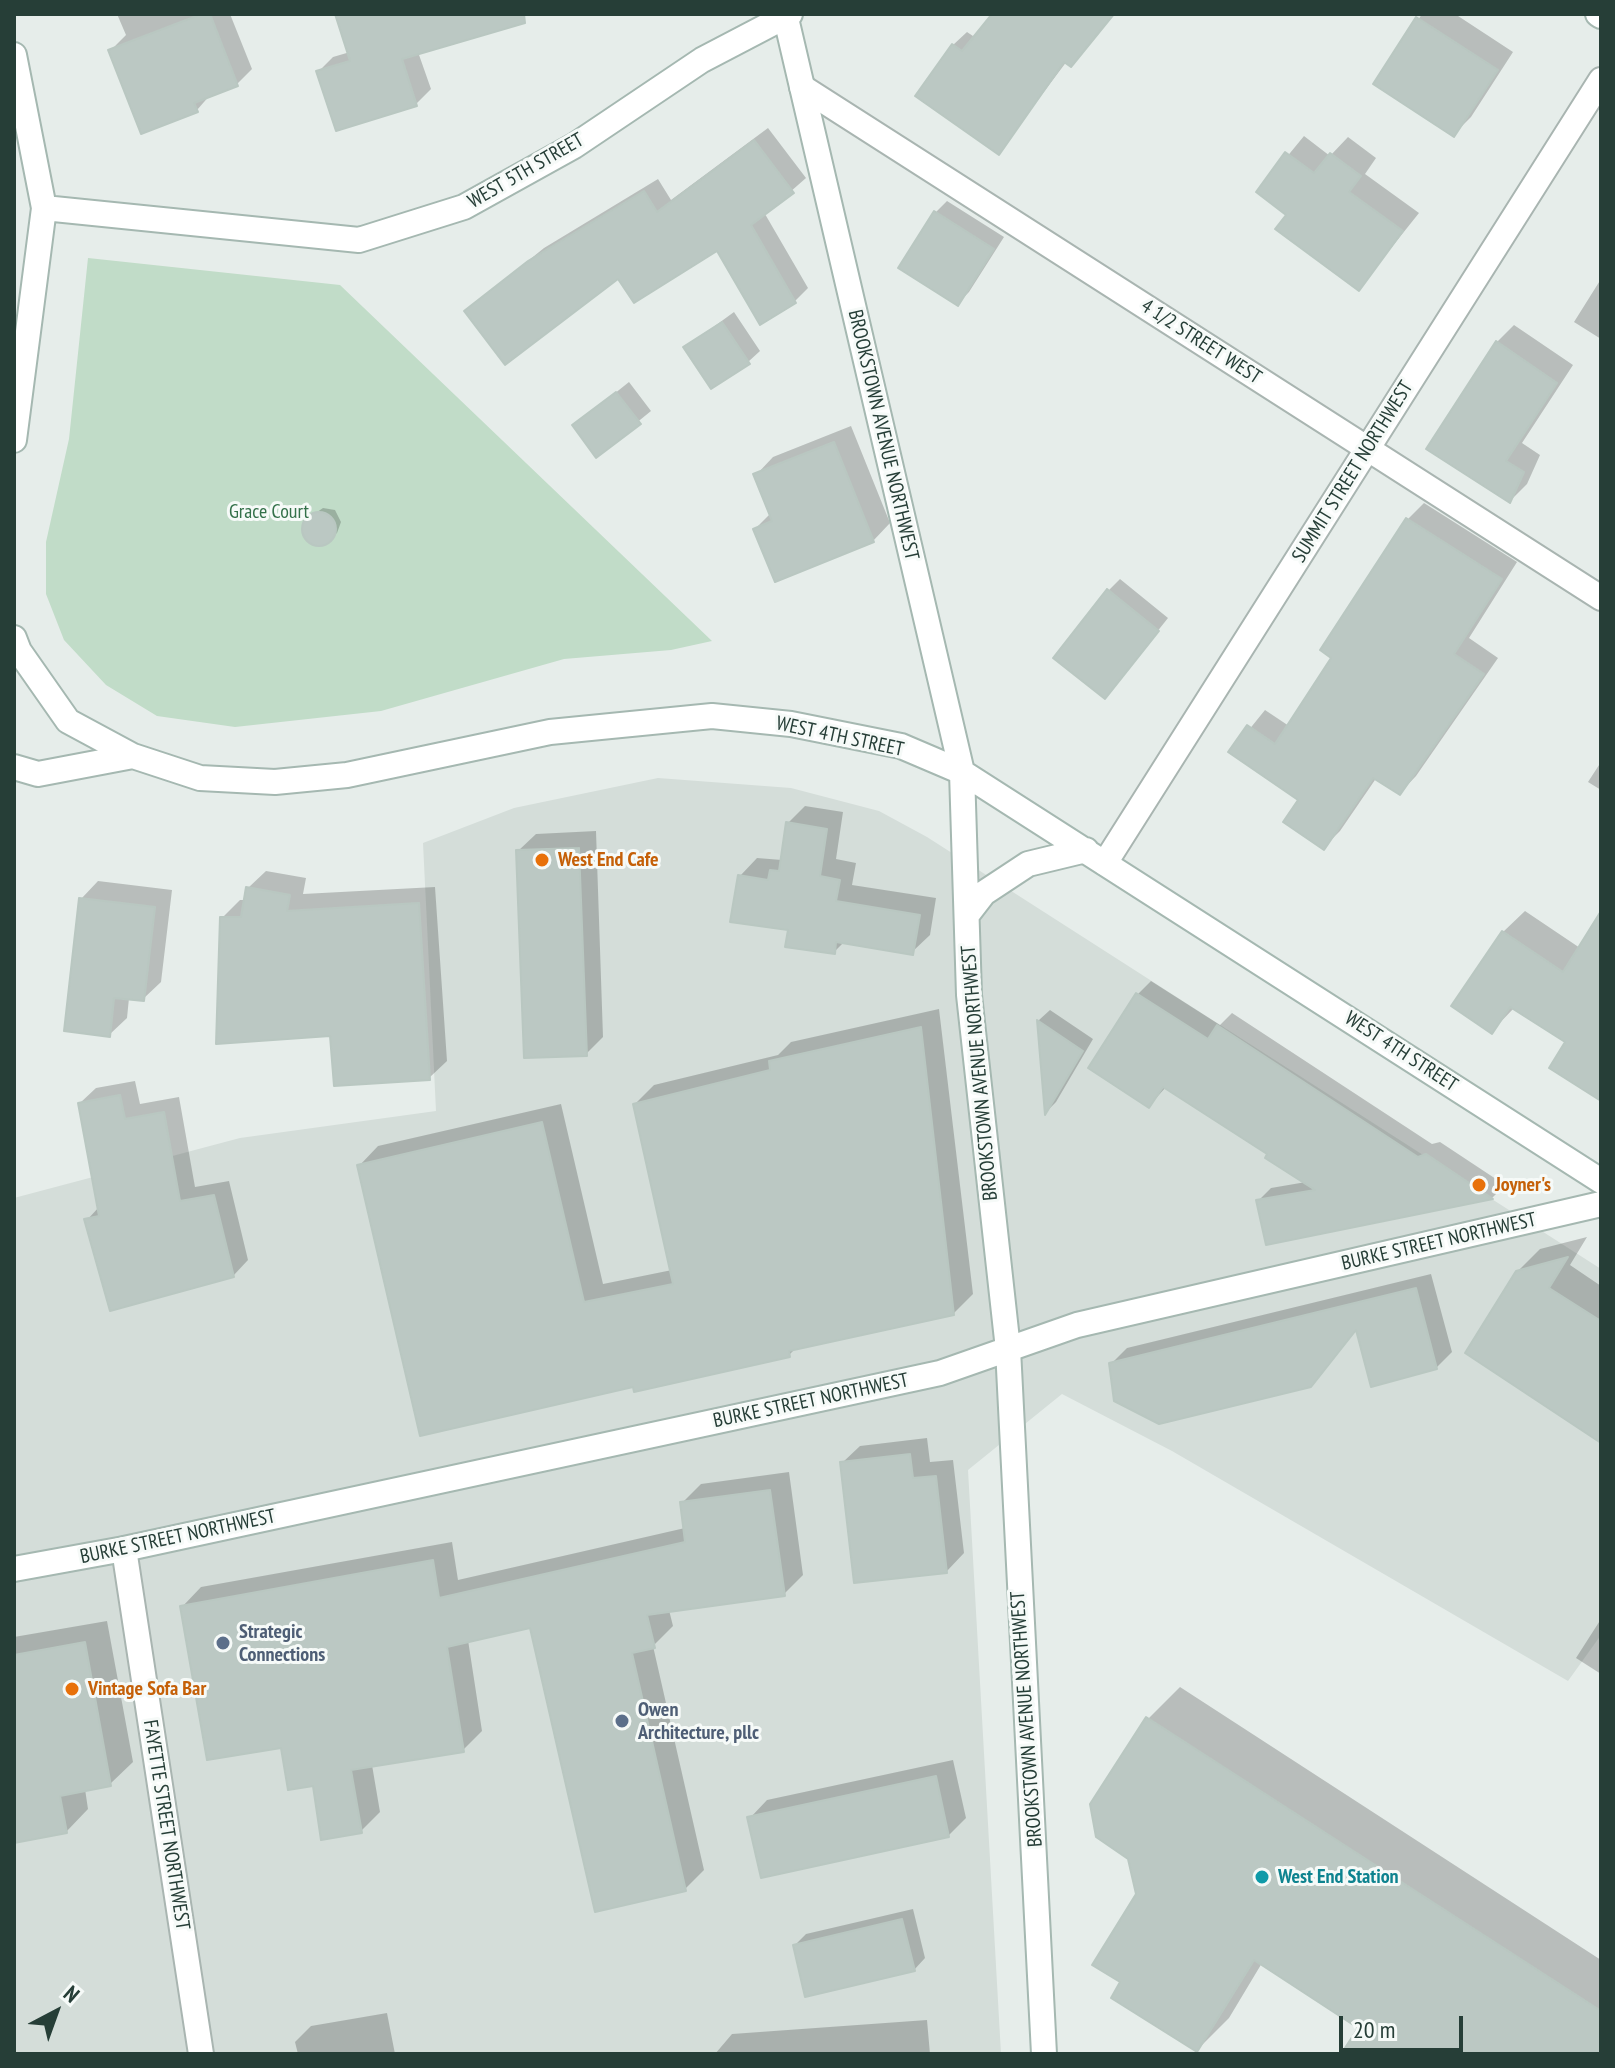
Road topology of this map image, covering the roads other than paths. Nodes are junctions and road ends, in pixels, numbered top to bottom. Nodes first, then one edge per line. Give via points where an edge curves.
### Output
1 (787, 15) edge
2 (14, 55) edge
3 (1601, 80) edge
4 (802, 87) junction
5 (44, 208) junction
6 (14, 440) edge
7 (1368, 448) junction
8 (1601, 598) edge
9 (15, 649) edge
10 (133, 756) junction
11 (14, 767) edge
12 (962, 772) junction
13 (1096, 857) junction
14 (967, 915) junction
15 (1601, 1181) edge
16 (1601, 1204) edge
17 (1008, 1349) junction
18 (124, 1549) junction
19 (14, 1569) edge
20 (201, 2054) edge
21 (1044, 2054) edge

1 - 4 street, BROOKSTOWN AVENUE NORTHWEST
1 - 5 street, WEST 5TH STREET via 702,60 574,146 464,207 359,240
2 - 5 street
3 - 7 street, SUMMIT STREET NORTHWEST
4 - 7 street, 4 1/2 STREET WEST
4 - 12 street, BROOKSTOWN AVENUE NORTHWEST
5 - 6 street
7 - 8 street, 4 1/2 STREET WEST
7 - 13 street, SUMMIT STREET NORTHWEST
9 - 10 street, WEST 4TH STREET via 68,721
10 - 11 street via 38,774
10 - 12 street, WEST 4TH STREET via 200,778 275,782 347,775 550,732 712,716 791,724 901,746
12 - 13 street, WEST 4TH STREET
12 - 14 street, BROOKSTOWN AVENUE NORTHWEST
13 - 14 street via 1028,864 984,893
13 - 15 street, WEST 4TH STREET
14 - 17 street, BROOKSTOWN AVENUE NORTHWEST via 969,995
16 - 17 street, BURKE STREET NORTHWEST via 1077,1325
17 - 18 street, BURKE STREET NORTHWEST via 940,1373
17 - 21 street, BROOKSTOWN AVENUE NORTHWEST
18 - 19 street, BURKE STREET NORTHWEST
18 - 20 street, FAYETTE STREET NORTHWEST

